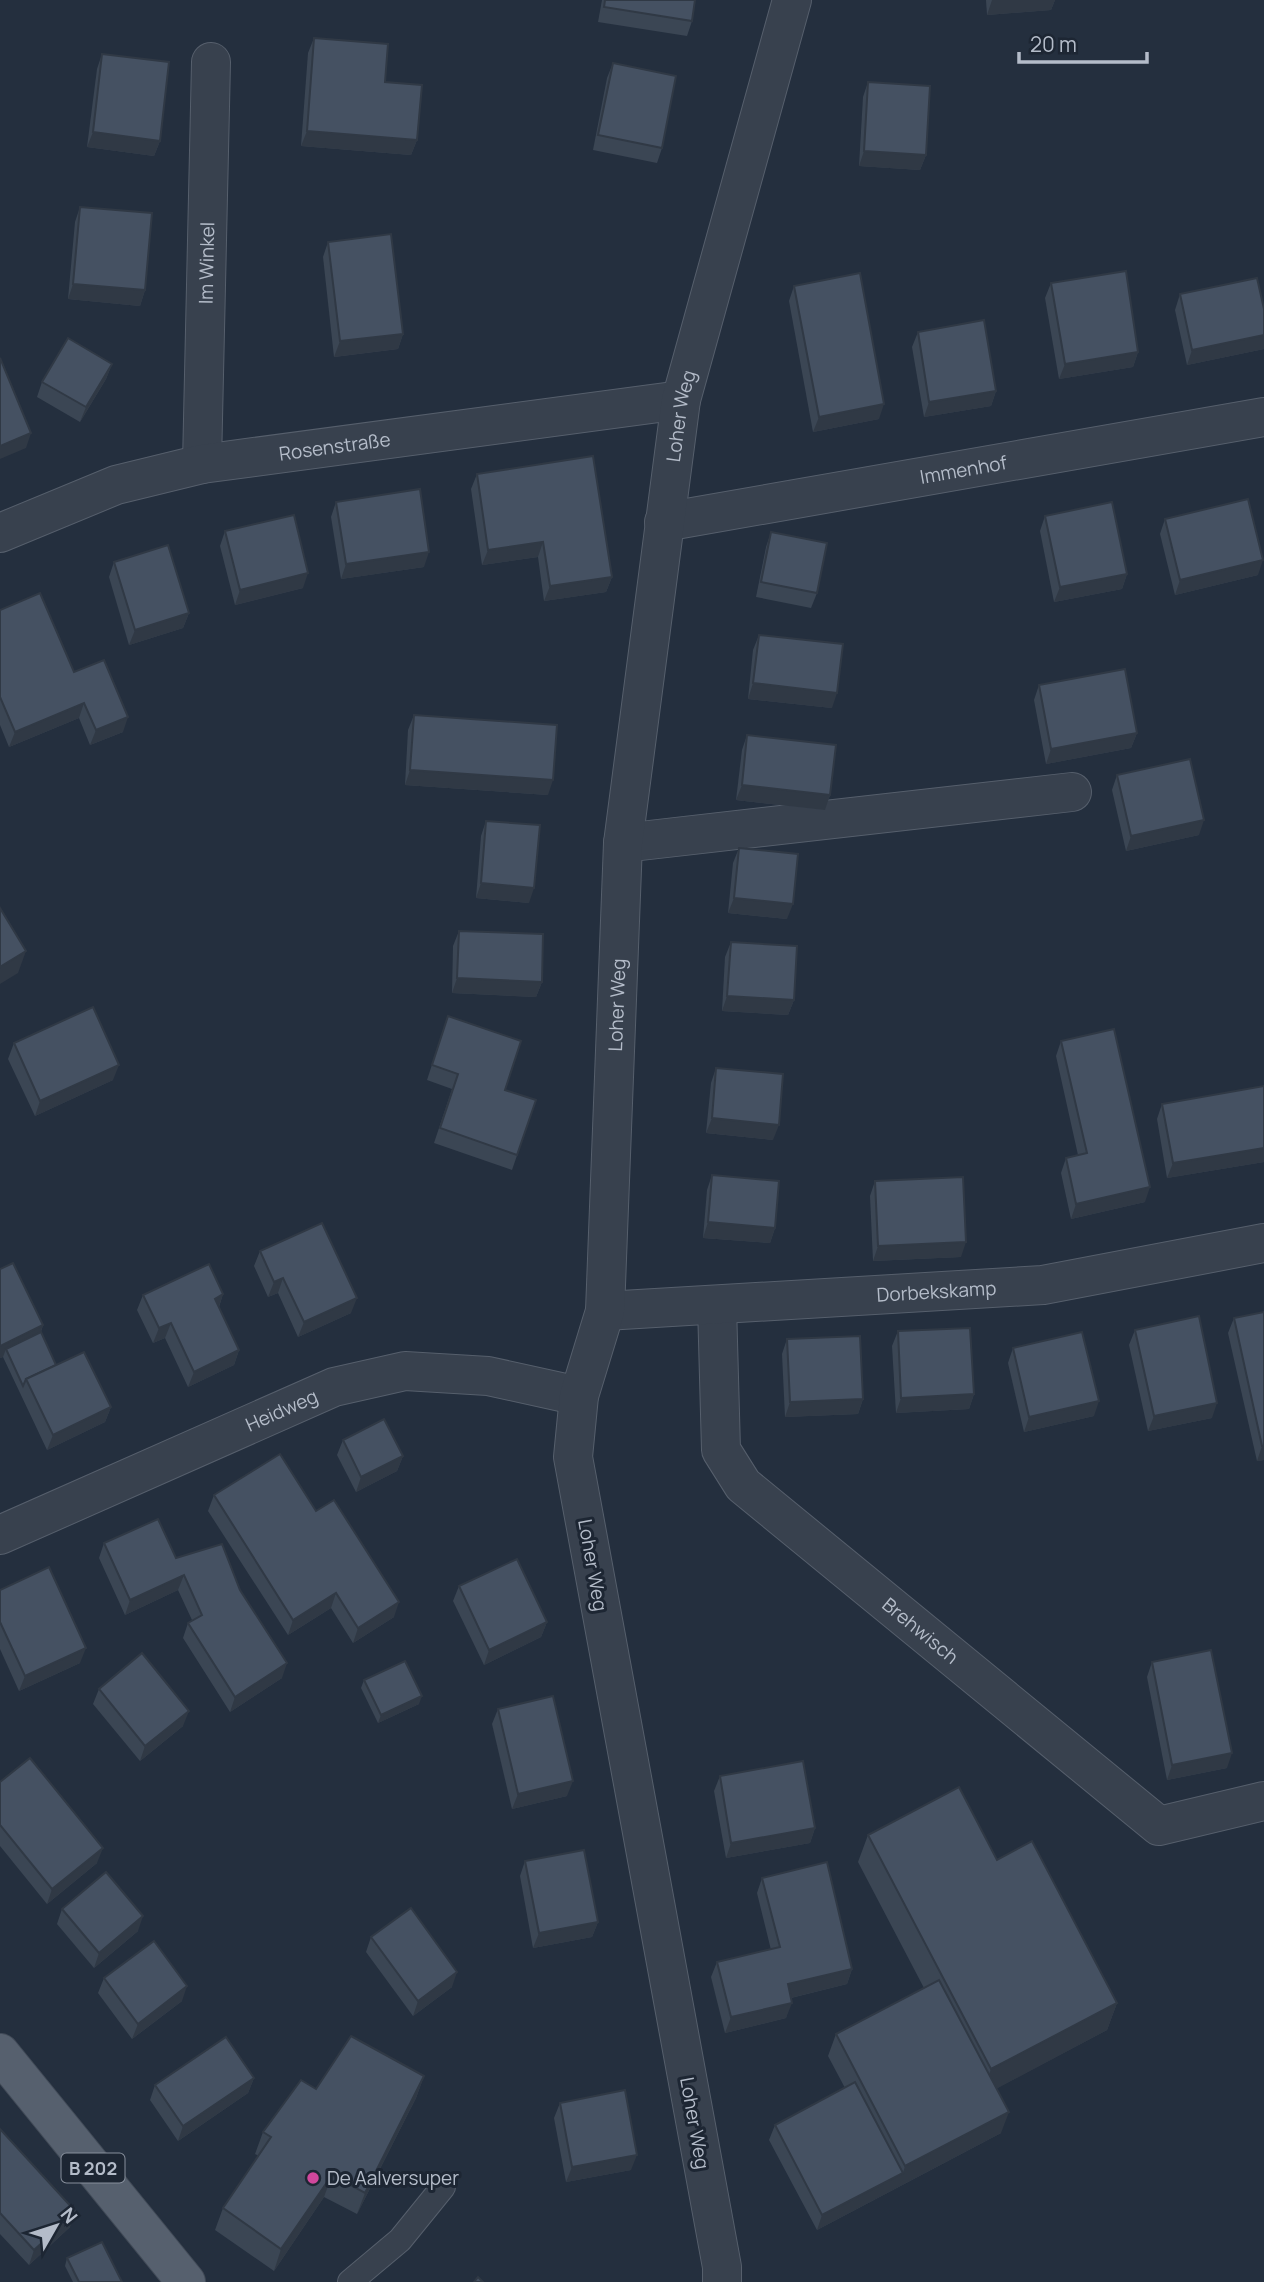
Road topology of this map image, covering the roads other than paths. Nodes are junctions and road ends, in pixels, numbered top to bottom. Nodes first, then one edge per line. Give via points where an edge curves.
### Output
1 (792, 0) edge
2 (211, 62) dead end
3 (681, 400) junction
4 (1264, 417) edge
5 (202, 464) junction
6 (664, 522) junction
7 (0, 533) edge
8 (1072, 792) dead end
9 (623, 843) junction
10 (1264, 1243) edge
11 (716, 1305) junction
12 (605, 1311) junction
13 (579, 1396) junction
14 (0, 1535) edge
15 (1264, 1801) edge
16 (0, 2053) edge
17 (443, 2187) dead end
18 (186, 2282) edge
19 (350, 2282) edge
20 (722, 2282) edge

1 - 3 street, Loher Weg
2 - 5 street, Im Winkel
3 - 5 street, Rosenstraße
3 - 6 street, Loher Weg
4 - 6 street, Immenhof
5 - 7 street, Rosenstraße via 116,485
6 - 9 street, Loher Weg
8 - 9 street
9 - 12 street, Loher Weg
10 - 11 street, Dorbekskamp via 1043,1285
11 - 12 street, Dorbekskamp
11 - 15 street, Brehwisch via 721,1450 744,1485 1159,1826
12 - 13 street, Loher Weg
13 - 14 street, Heidweg via 488,1376 405,1371 334,1387
13 - 20 street, Loher Weg via 573,1457
16 - 18 main road, B 202
17 - 19 lane via 400,2240

